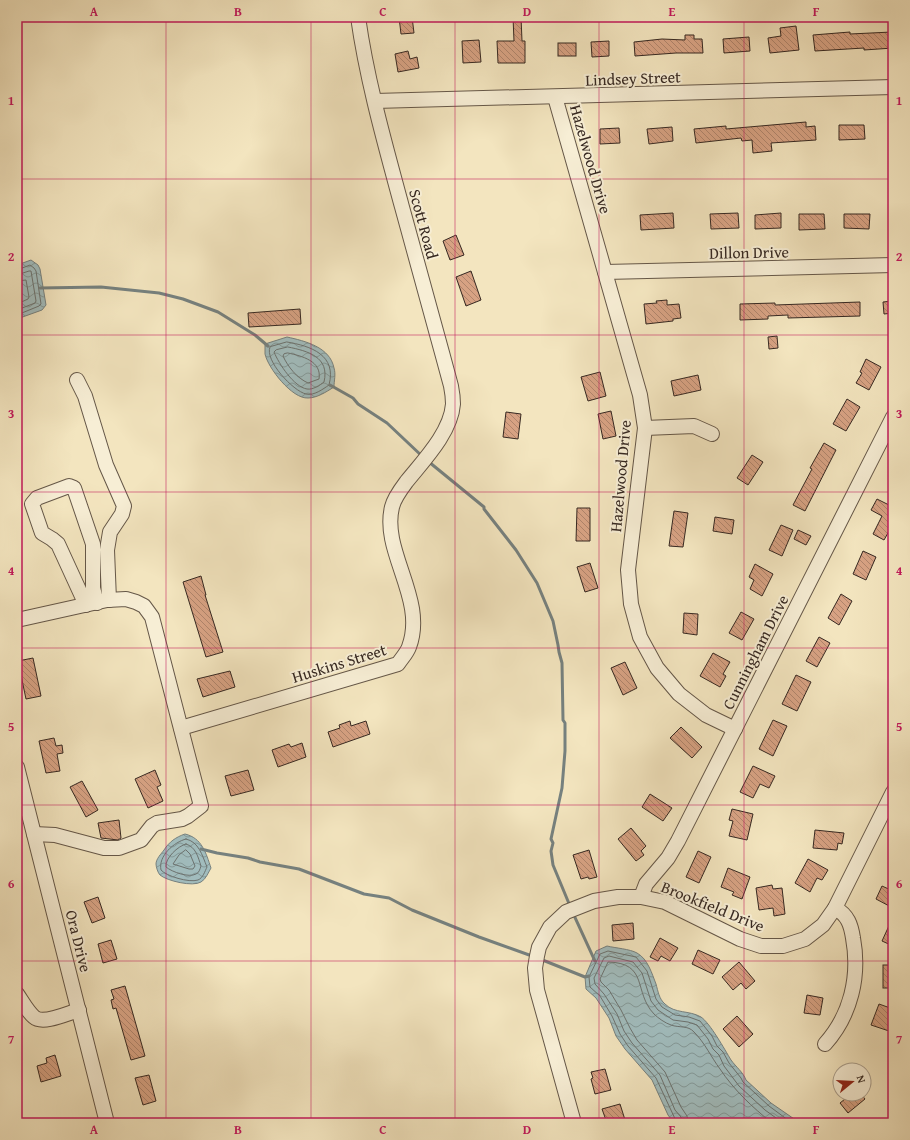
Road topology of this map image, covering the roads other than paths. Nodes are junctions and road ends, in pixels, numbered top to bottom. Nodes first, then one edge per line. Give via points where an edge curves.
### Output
1 (358, 17) edge
2 (893, 88) edge
3 (555, 97) junction
4 (375, 101) junction
5 (893, 265) edge
6 (605, 272) junction
7 (77, 380) dead end
8 (893, 417) edge
9 (645, 428) junction
10 (712, 434) dead end
11 (441, 436) joint
12 (97, 603) junction
13 (17, 620) edge
14 (181, 728) junction
15 (735, 729) junction
16 (17, 767) edge
17 (893, 792) edge
18 (34, 834) junction
19 (641, 897) junction
20 (835, 908) junction
21 (17, 994) edge
22 (79, 1010) junction
23 (825, 1044) dead end
24 (107, 1123) edge
25 (574, 1123) edge

1 - 4 street, Scott Road
2 - 3 street, Lindsey Street
3 - 4 street, Lindsey Street
3 - 6 street, Hazelwood Drive
4 - 11 street, Scott Road via 451,386 453,403 450,421
5 - 6 street, Dillon Drive
6 - 9 street, Hazelwood Drive via 640,395
7 - 12 street via 85,396 106,465 124,506 122,514 110,532
8 - 15 street, Cunningham Drive
9 - 10 street via 694,426
9 - 15 street, Hazelwood Drive via 628,570 630,604 640,637 657,668 679,694 706,715
11 - 14 street, Huskins Street via 392,506 389,522 410,598 414,628 409,648 398,664
12 - 12 street via 93,588 93,544 74,488 69,486 37,498 32,504 42,533 58,544
12 - 13 street
12 - 14 street via 126,599 144,606 152,617
14 - 18 street via 201,806 188,816 157,823 141,840 119,848 104,848 54,835
15 - 19 street, Cunningham Drive via 678,841 668,858 646,884
16 - 18 street, Ora Drive
17 - 20 street, Brookfield Drive
18 - 22 street, Ora Drive
19 - 20 street, Brookfield Drive via 674,906 740,939 761,946 784,946 805,939 823,925
19 - 25 street, Brookfield Drive via 594,901 566,912 550,927 539,947 535,968 537,990
20 - 23 street via 847,917 851,925 856,953 855,982 847,1010
21 - 22 street via 35,1019 41,1020
22 - 24 street, Ora Drive

